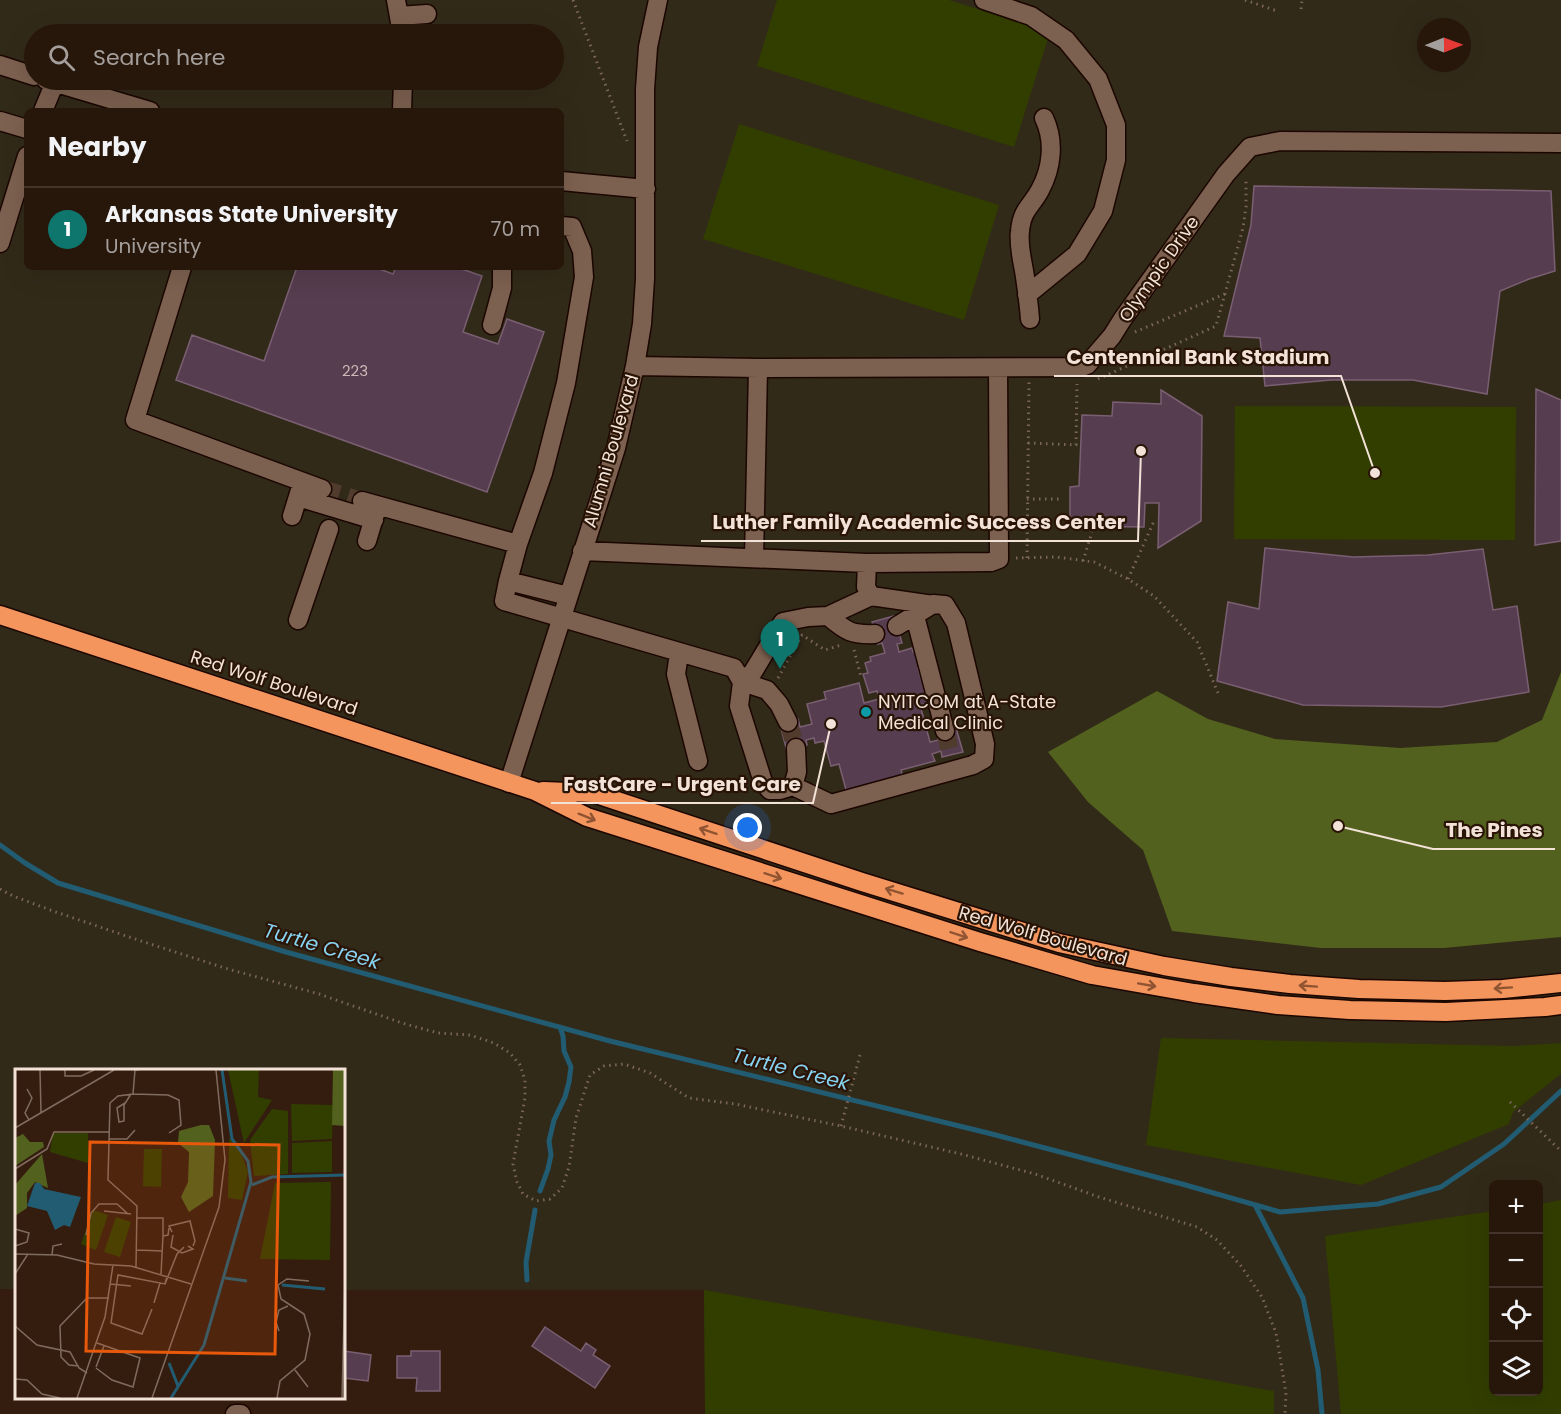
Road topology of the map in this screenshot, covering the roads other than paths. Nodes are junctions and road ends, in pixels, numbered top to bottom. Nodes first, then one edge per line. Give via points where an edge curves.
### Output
1 (657, 0) edge
2 (984, 0) edge
3 (398, 8) edge
4 (427, 14) dead end
5 (400, 24) edge
6 (0, 66) edge
7 (24, 73) edge
8 (49, 90) edge
9 (81, 90) edge
10 (403, 90) edge
11 (44, 108) edge
12 (140, 108) edge
13 (402, 108) edge
14 (1044, 118) dead end
15 (0, 121) edge
16 (24, 128) edge
17 (1561, 143) edge
18 (24, 166) edge
19 (564, 181) edge
20 (646, 189) junction
21 (564, 226) edge
22 (0, 243) edge
23 (181, 270) edge
24 (502, 270) edge
25 (1027, 295) junction
26 (1030, 319) dead end
27 (492, 325) dead end
28 (635, 366) junction
29 (758, 368) junction
30 (998, 368) junction
31 (322, 489) tunnel mouth
32 (300, 490) junction
33 (371, 509) junction
34 (291, 516) dead end
35 (330, 529) dead end
36 (367, 542) dead end
37 (518, 544) junction
38 (582, 551) junction
39 (754, 558) junction
40 (867, 563) junction
41 (508, 581) junction
42 (568, 596) junction
43 (872, 596) junction
44 (933, 605) junction
45 (0, 615) edge
46 (828, 616) junction
47 (915, 616) junction
48 (561, 618) junction
49 (298, 620) dead end
50 (897, 626) dead end
51 (875, 634) dead end
52 (679, 652) junction
53 (742, 682) junction
54 (788, 722) tunnel mouth
55 (945, 731) tunnel mouth
56 (796, 748) tunnel mouth
57 (698, 761) dead end
58 (509, 783) junction
59 (793, 786) junction
60 (535, 791) junction
61 (1561, 982) edge
62 (1561, 1005) edge
63 (235, 1414) edge
64 (242, 1414) edge

1 - 20 street, Alumni Boulevard via 645,89
2 - 25 street via 1031,16 1066,40 1098,80 1116,125 1116,160 1103,211 1077,254
3 - 4 street
3 - 5 street
6 - 7 street
8 - 11 street
9 - 12 street
10 - 13 street
14 - 25 street via 1051,139 1050,166 1040,191 1024,212 1020,232
15 - 16 street
17 - 30 street, Olympic Drive via 1280,141 1250,147 1226,174 1112,336 1087,365
18 - 22 street
19 - 20 street
20 - 28 street, Alumni Boulevard via 645,279
21 - 37 street via 572,227 582,251 584,277 566,383 543,473
23 - 32 street via 135,420
24 - 27 street via 502,288
25 - 26 street
28 - 29 street, Olympic Drive
28 - 38 street, Alumni Boulevard via 616,448
29 - 30 street, Olympic Drive
29 - 39 street
30 - 40 street via 999,558 991,562
31 - 32 street
32 - 33 street
32 - 34 street
33 - 36 street
33 - 37 street
35 - 49 street
37 - 41 street
38 - 39 street
38 - 42 street, Alumni Boulevard
39 - 40 street
40 - 43 street via 866,587
41 - 42 street
41 - 48 street via 504,601
42 - 48 street, Alumni Boulevard
43 - 44 street
43 - 46 street
44 - 47 street
44 - 59 street via 945,605 956,623 985,744 984,759 974,765 953,762 831,804
45 - 58 highway, Red Wolf Boulevard
46 - 51 street via 856,635
46 - 53 street via 783,622 753,672
47 - 50 street
47 - 55 street
48 - 52 street
48 - 58 street, Alumni Boulevard
52 - 53 street via 734,668
52 - 57 street via 676,674
53 - 54 street via 767,690
53 - 59 street via 739,706 763,782 770,790
56 - 59 street
58 - 60 highway, Red Wolf Boulevard
61 -> 60 highway, Red Wolf Boulevard via 1445,991 1359,989 1278,983 1164,966 1059,943 593,794
60 -> 62 highway, Red Wolf Boulevard via 587,817 1092,975 1288,1006 1350,1010 1446,1012
63 - 64 street

